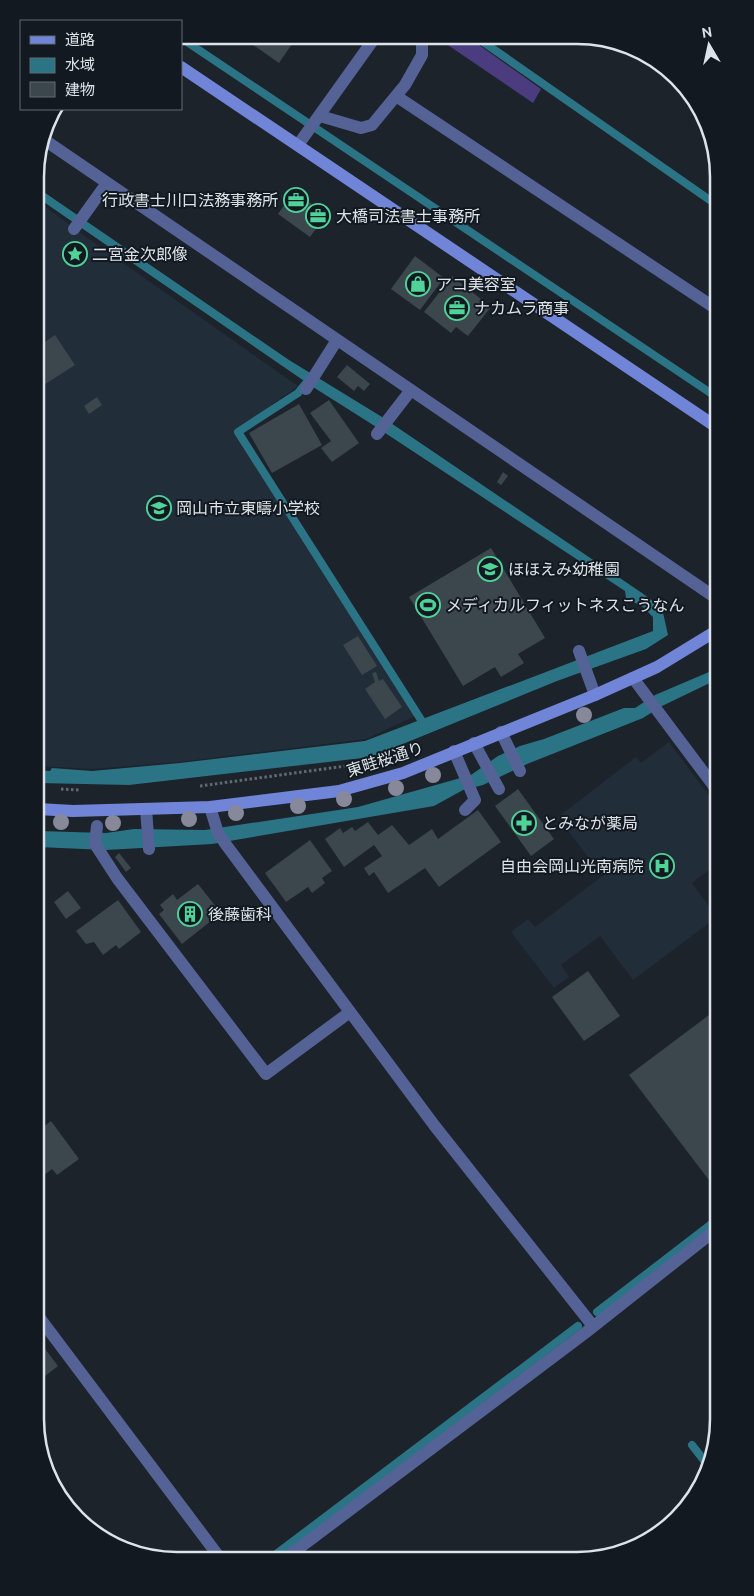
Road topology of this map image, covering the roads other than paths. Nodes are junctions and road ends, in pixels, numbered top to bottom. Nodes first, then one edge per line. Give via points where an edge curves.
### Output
1 (370, 44) edge
2 (422, 44) edge
3 (182, 68) edge
4 (396, 96) junction
5 (318, 119) junction
6 (48, 143) edge
7 (298, 145) junction
8 (106, 183) junction
9 (74, 229) dead end
10 (710, 305) edge
11 (337, 340) junction
12 (306, 389) dead end
13 (411, 390) junction
14 (710, 423) edge
15 (377, 434) dead end
16 (710, 594) edge
17 (710, 635) edge
18 (578, 651) dead end
19 (634, 678) junction
20 (595, 695) junction
21 (501, 732) junction
22 (474, 743) junction
23 (454, 752) junction
24 (520, 771) dead end
25 (710, 781) edge
26 (497, 786) dead end
27 (210, 807) junction
28 (44, 808) edge
29 (146, 809) junction
30 (98, 810) junction
31 (465, 810) dead end
32 (149, 849) dead end
33 (350, 1012) junction
34 (710, 1234) edge
35 (44, 1324) edge
36 (593, 1326) junction
37 (215, 1552) edge
38 (294, 1552) edge

1 - 5 street
2 - 4 street via 422,55
3 - 7 street
4 - 5 street via 372,125 360,128
4 - 10 street
5 - 7 street
6 - 8 street
7 - 14 street
8 - 9 street
8 - 11 street
11 - 12 street
11 - 13 street
13 - 15 street
13 - 16 street
17 - 19 street, 東畦桜通り
18 - 20 street
19 - 20 street, 東畦桜通り
19 - 25 street
20 - 21 street, 東畦桜通り
21 - 22 street, 東畦桜通り
21 - 24 street
22 - 23 street, 東畦桜通り
22 - 26 street
23 - 27 street, 東畦桜通り via 403,774 339,790
23 - 31 street via 476,800
27 - 29 street, 東畦桜通り
27 - 33 street via 218,833
28 - 30 street, 東畦桜通り
29 - 30 street, 東畦桜通り
29 - 32 street
30 - 33 street, bridge via 95,844 116,878 266,1074
33 - 36 street via 434,1125
34 - 36 street
35 - 37 street
36 - 38 street

